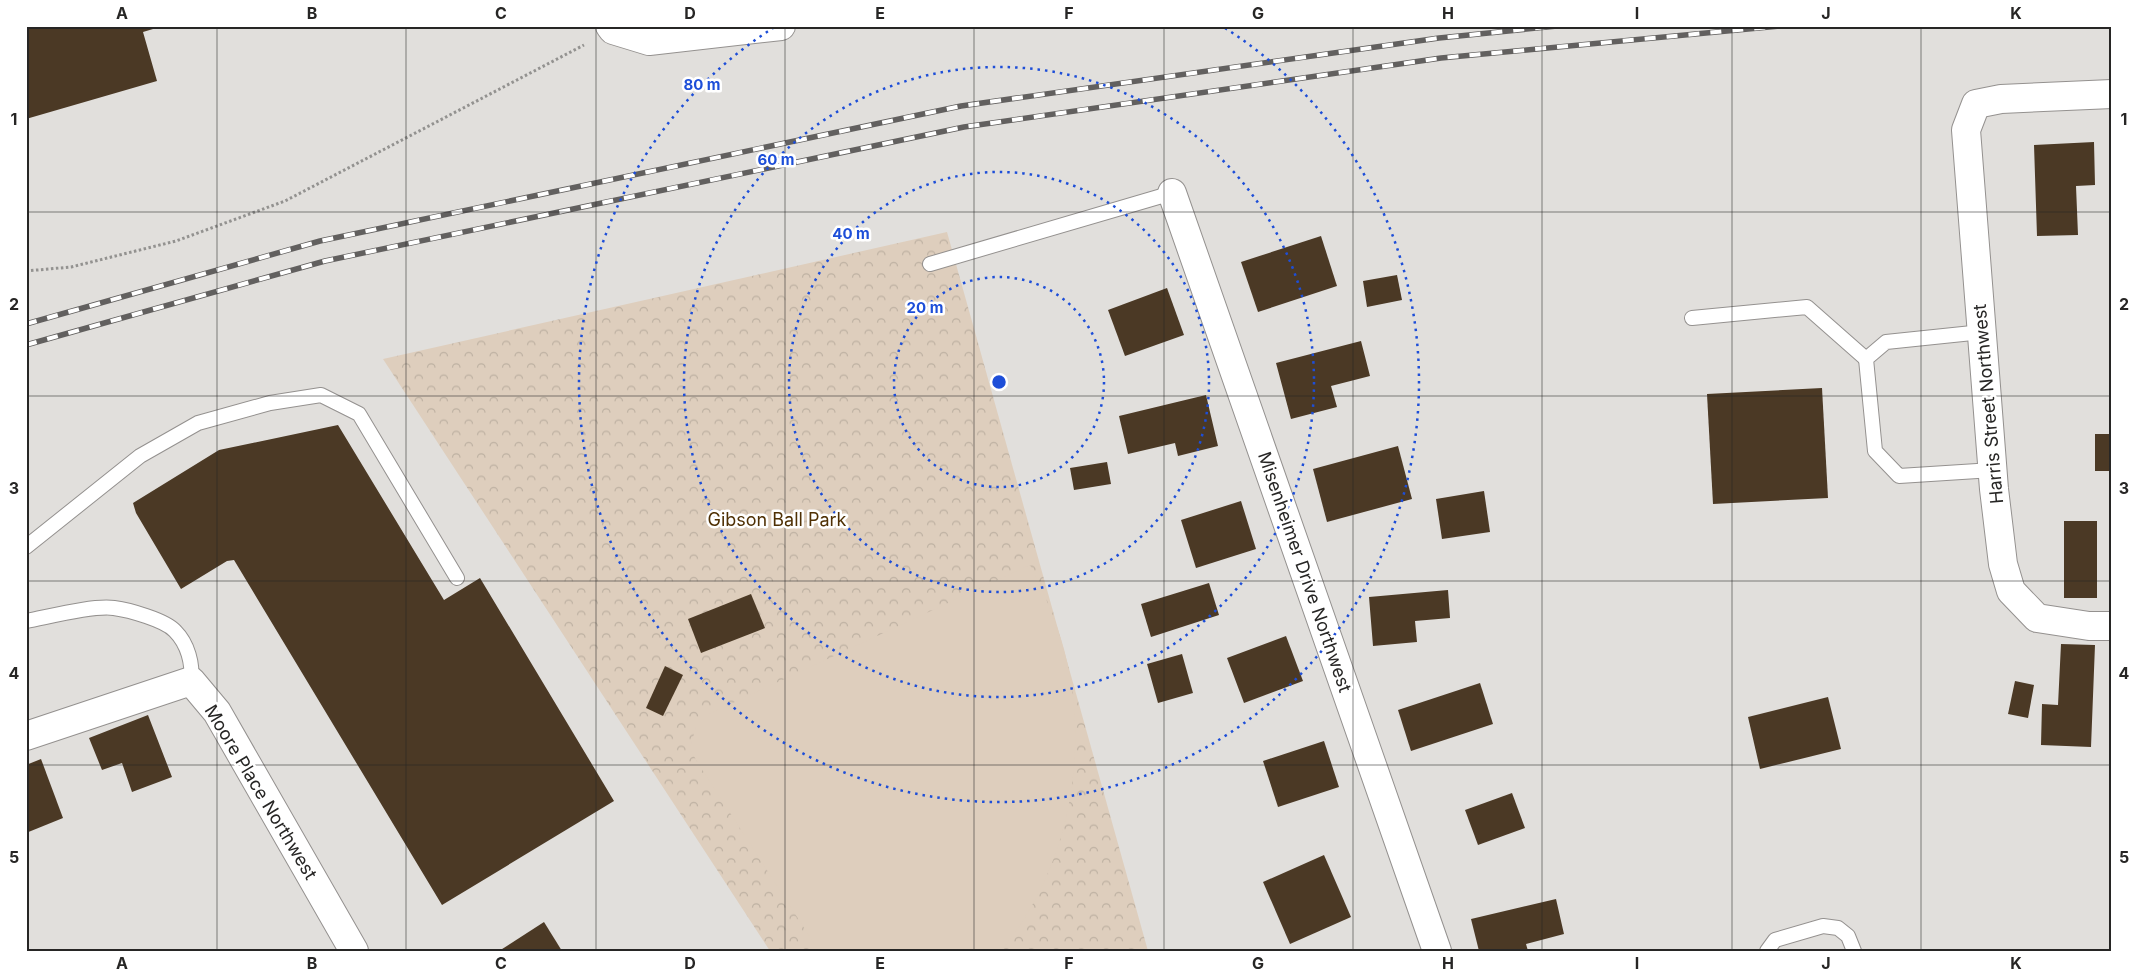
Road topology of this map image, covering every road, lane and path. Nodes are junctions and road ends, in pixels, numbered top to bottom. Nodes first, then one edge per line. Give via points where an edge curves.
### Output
1 (781, 26) edge
2 (612, 28) edge
3 (2112, 94) edge
4 (1172, 193) joint
5 (930, 264) dead end
6 (26, 271) edge
7 (1692, 318) dead end
8 (1982, 332) junction
9 (1866, 359) junction
10 (1993, 470) junction
11 (26, 547) edge
12 (457, 578) dead end
13 (26, 621) edge
14 (2112, 626) edge
15 (191, 681) junction
16 (26, 736) edge
17 (354, 951) edge
18 (1437, 951) edge
19 (1767, 951) edge
20 (1854, 951) edge

1 - 2 street via 648,41
2 - 6 path via 285,201 176,241 71,267
3 - 8 street, Harris Street Northwest via 2001,99 1976,104 1966,130
4 - 5 lane
4 - 18 street, Misenheimer Drive Northwest
7 - 9 lane via 1807,307
8 - 9 lane via 1886,342
8 - 10 street, Harris Street Northwest
9 - 10 lane via 1875,450 1899,476
10 - 14 street, Harris Street Northwest via 2003,564 2011,591 2036,618
11 - 12 lane via 140,456 198,423 270,403 321,396 359,414
13 - 15 lane via 113,608 149,617 175,630 189,654
15 - 16 street
15 - 17 street, Moore Place Northwest via 217,712
19 - 20 lane via 1775,940 1823,926 1838,928 1848,936

